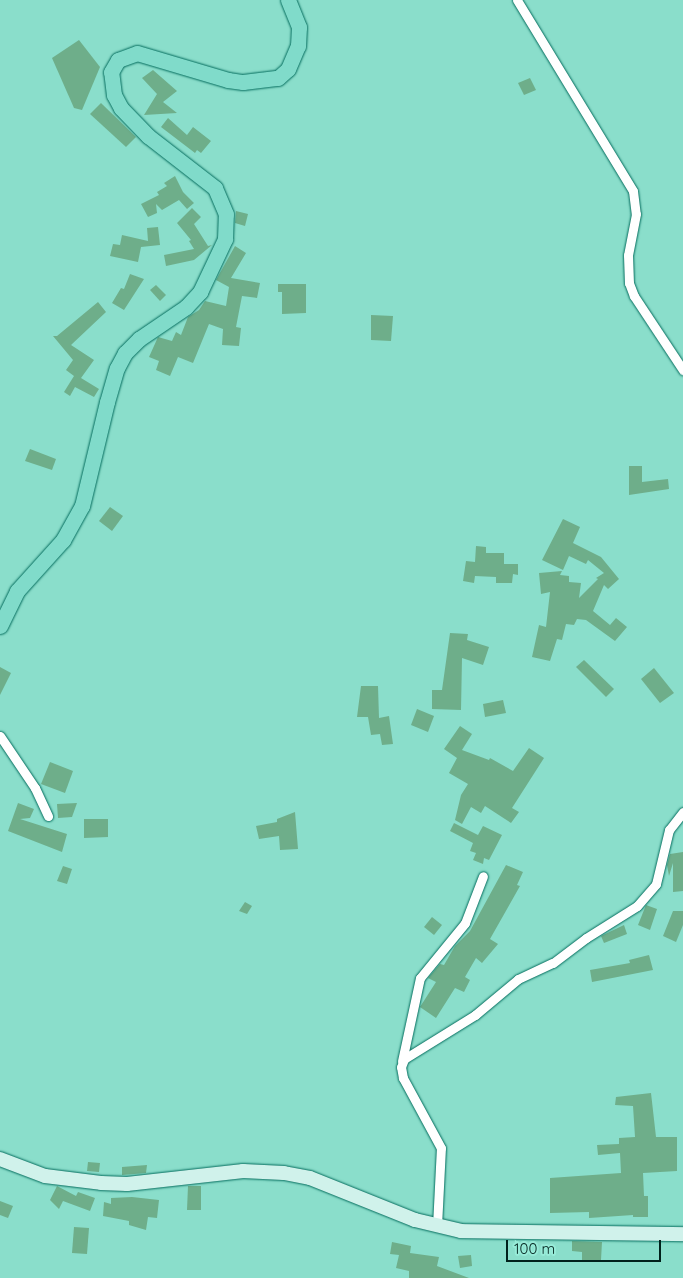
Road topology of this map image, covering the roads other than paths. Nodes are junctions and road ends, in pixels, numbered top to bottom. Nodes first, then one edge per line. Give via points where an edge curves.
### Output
1 (288, 0) edge
2 (517, 0) edge
3 (683, 370) edge
4 (0, 626) edge
5 (0, 736) edge
6 (683, 812) edge
7 (48, 816) dead end
8 (483, 876) dead end
9 (401, 1064) junction
10 (0, 1159) edge
11 (437, 1226) junction
12 (683, 1234) edge

1 - 4 highway via 299,27 298,46 288,69 278,78 243,82 228,80 138,53 118,60 111,72 114,95 121,108 148,136 215,188 226,214 225,239 200,292 186,307 139,339 117,368 94,465 74,523 55,550 17,591
2 - 3 street via 633,191 636,214 628,255 629,283 634,296
5 - 7 street via 31,781
6 - 9 street via 674,820 664,843 656,884 638,906 553,963 518,979 475,1015 426,1044
8 - 9 street via 465,923 420,978
9 - 11 street via 410,1094 441,1148
10 - 11 main road via 45,1176 92,1183 128,1184 243,1171 284,1173 310,1178
11 - 12 main road via 461,1231

